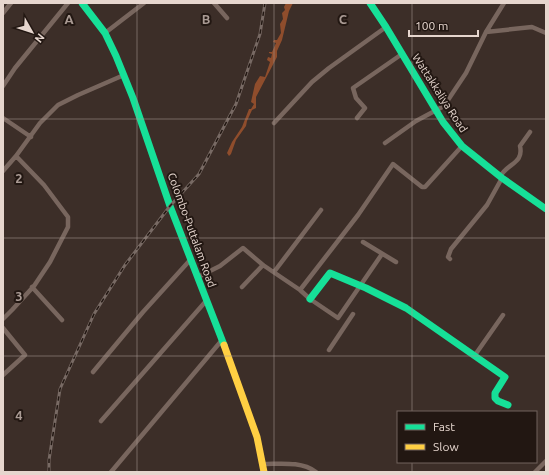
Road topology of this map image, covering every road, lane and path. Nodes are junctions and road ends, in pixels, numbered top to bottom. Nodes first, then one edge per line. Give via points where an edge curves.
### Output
1 (11, 3) edge
2 (68, 3) edge
3 (82, 3) edge
4 (144, 3) edge
5 (214, 3) edge
6 (370, 3) edge
7 (504, 3) edge
8 (3, 13) edge
9 (227, 18) dead end
10 (386, 26) junction
11 (486, 32) junction
12 (106, 33) junction
13 (546, 33) edge
14 (402, 54) junction
15 (124, 75) junction
16 (3, 86) edge
17 (436, 110) junction
18 (3, 118) edge
19 (357, 118) dead end
20 (274, 123) dead end
21 (530, 132) dead end
22 (31, 137) junction
23 (385, 143) dead end
24 (462, 146) junction
25 (16, 156) junction
26 (3, 171) edge
27 (501, 177) junction
28 (546, 209) edge
29 (321, 210) dead end
30 (363, 242) dead end
31 (382, 254) junction
32 (191, 259) junction
33 (450, 259) dead end
34 (396, 262) dead end
35 (263, 264) junction
36 (274, 272) junction
37 (198, 277) junction
38 (360, 286) junction
39 (32, 287) junction
40 (242, 287) dead end
41 (300, 290) junction
42 (310, 299) junction
43 (206, 301) junction
44 (353, 314) dead end
45 (503, 315) dead end
46 (338, 318) junction
47 (3, 319) edge
48 (62, 320) dead end
49 (346, 324) junction
50 (3, 328) edge
51 (222, 340) junction
52 (329, 350) dead end
53 (475, 356) junction
54 (92, 372) dead end
55 (3, 375) edge
56 (508, 405) dead end
57 (101, 421) dead end
58 (546, 461) edge
59 (263, 464) junction
60 (111, 472) edge
61 (264, 472) edge
62 (316, 472) edge
63 (535, 472) edge

1 - 8 street
2 - 16 street
3 - 12 main road, Colombo-Puttalam Road
4 - 12 street
5 - 9 street
6 - 10 main road, Wattakkaliya Road
7 - 11 street
10 - 14 main road, Wattakkaliya Road
10 - 20 street via 312,82
11 - 13 street via 532,27
11 - 17 street via 462,78 444,106
12 - 15 main road, Colombo-Puttalam Road
14 - 17 main road, Wattakkaliya Road
14 - 19 street via 353,88 356,98 365,108
15 - 22 street via 58,105 40,123
15 - 32 main road, Colombo-Puttalam Road
17 - 23 street
17 - 24 main road, Wattakkaliya Road
18 - 22 street
21 - 27 street via 520,146 521,154
22 - 25 street
24 - 27 main road, Wattakkaliya Road
24 - 41 street via 425,187 393,164
25 - 26 street
25 - 39 street via 44,185 68,217 68,227 50,262
27 - 28 main road, Wattakkaliya Road
27 - 33 street via 487,205 451,250 448,257
29 - 36 street
30 - 31 street
31 - 34 street
31 - 38 street
32 - 37 main road, Colombo-Puttalam Road
32 - 54 street
35 - 36 street
35 - 37 street via 243,248 220,266
35 - 40 street
36 - 41 street
37 - 43 main road, Colombo-Puttalam Road
38 - 42 main road via 330,273
38 - 46 street
38 - 53 main road via 406,308
39 - 47 street
39 - 48 street
41 - 42 street
42 - 46 street
43 - 51 main road, Colombo-Puttalam Road
43 - 57 street
44 - 49 street
45 - 53 street
46 - 49 street
49 - 52 street
50 - 55 street via 25,355
51 - 59 main road, Colombo-Puttalam Road via 257,437
51 - 60 street
53 - 56 main road via 505,377 495,393 495,398
58 - 63 street
59 - 61 main road, Colombo-Puttalam Road
59 - 62 street via 298,464

